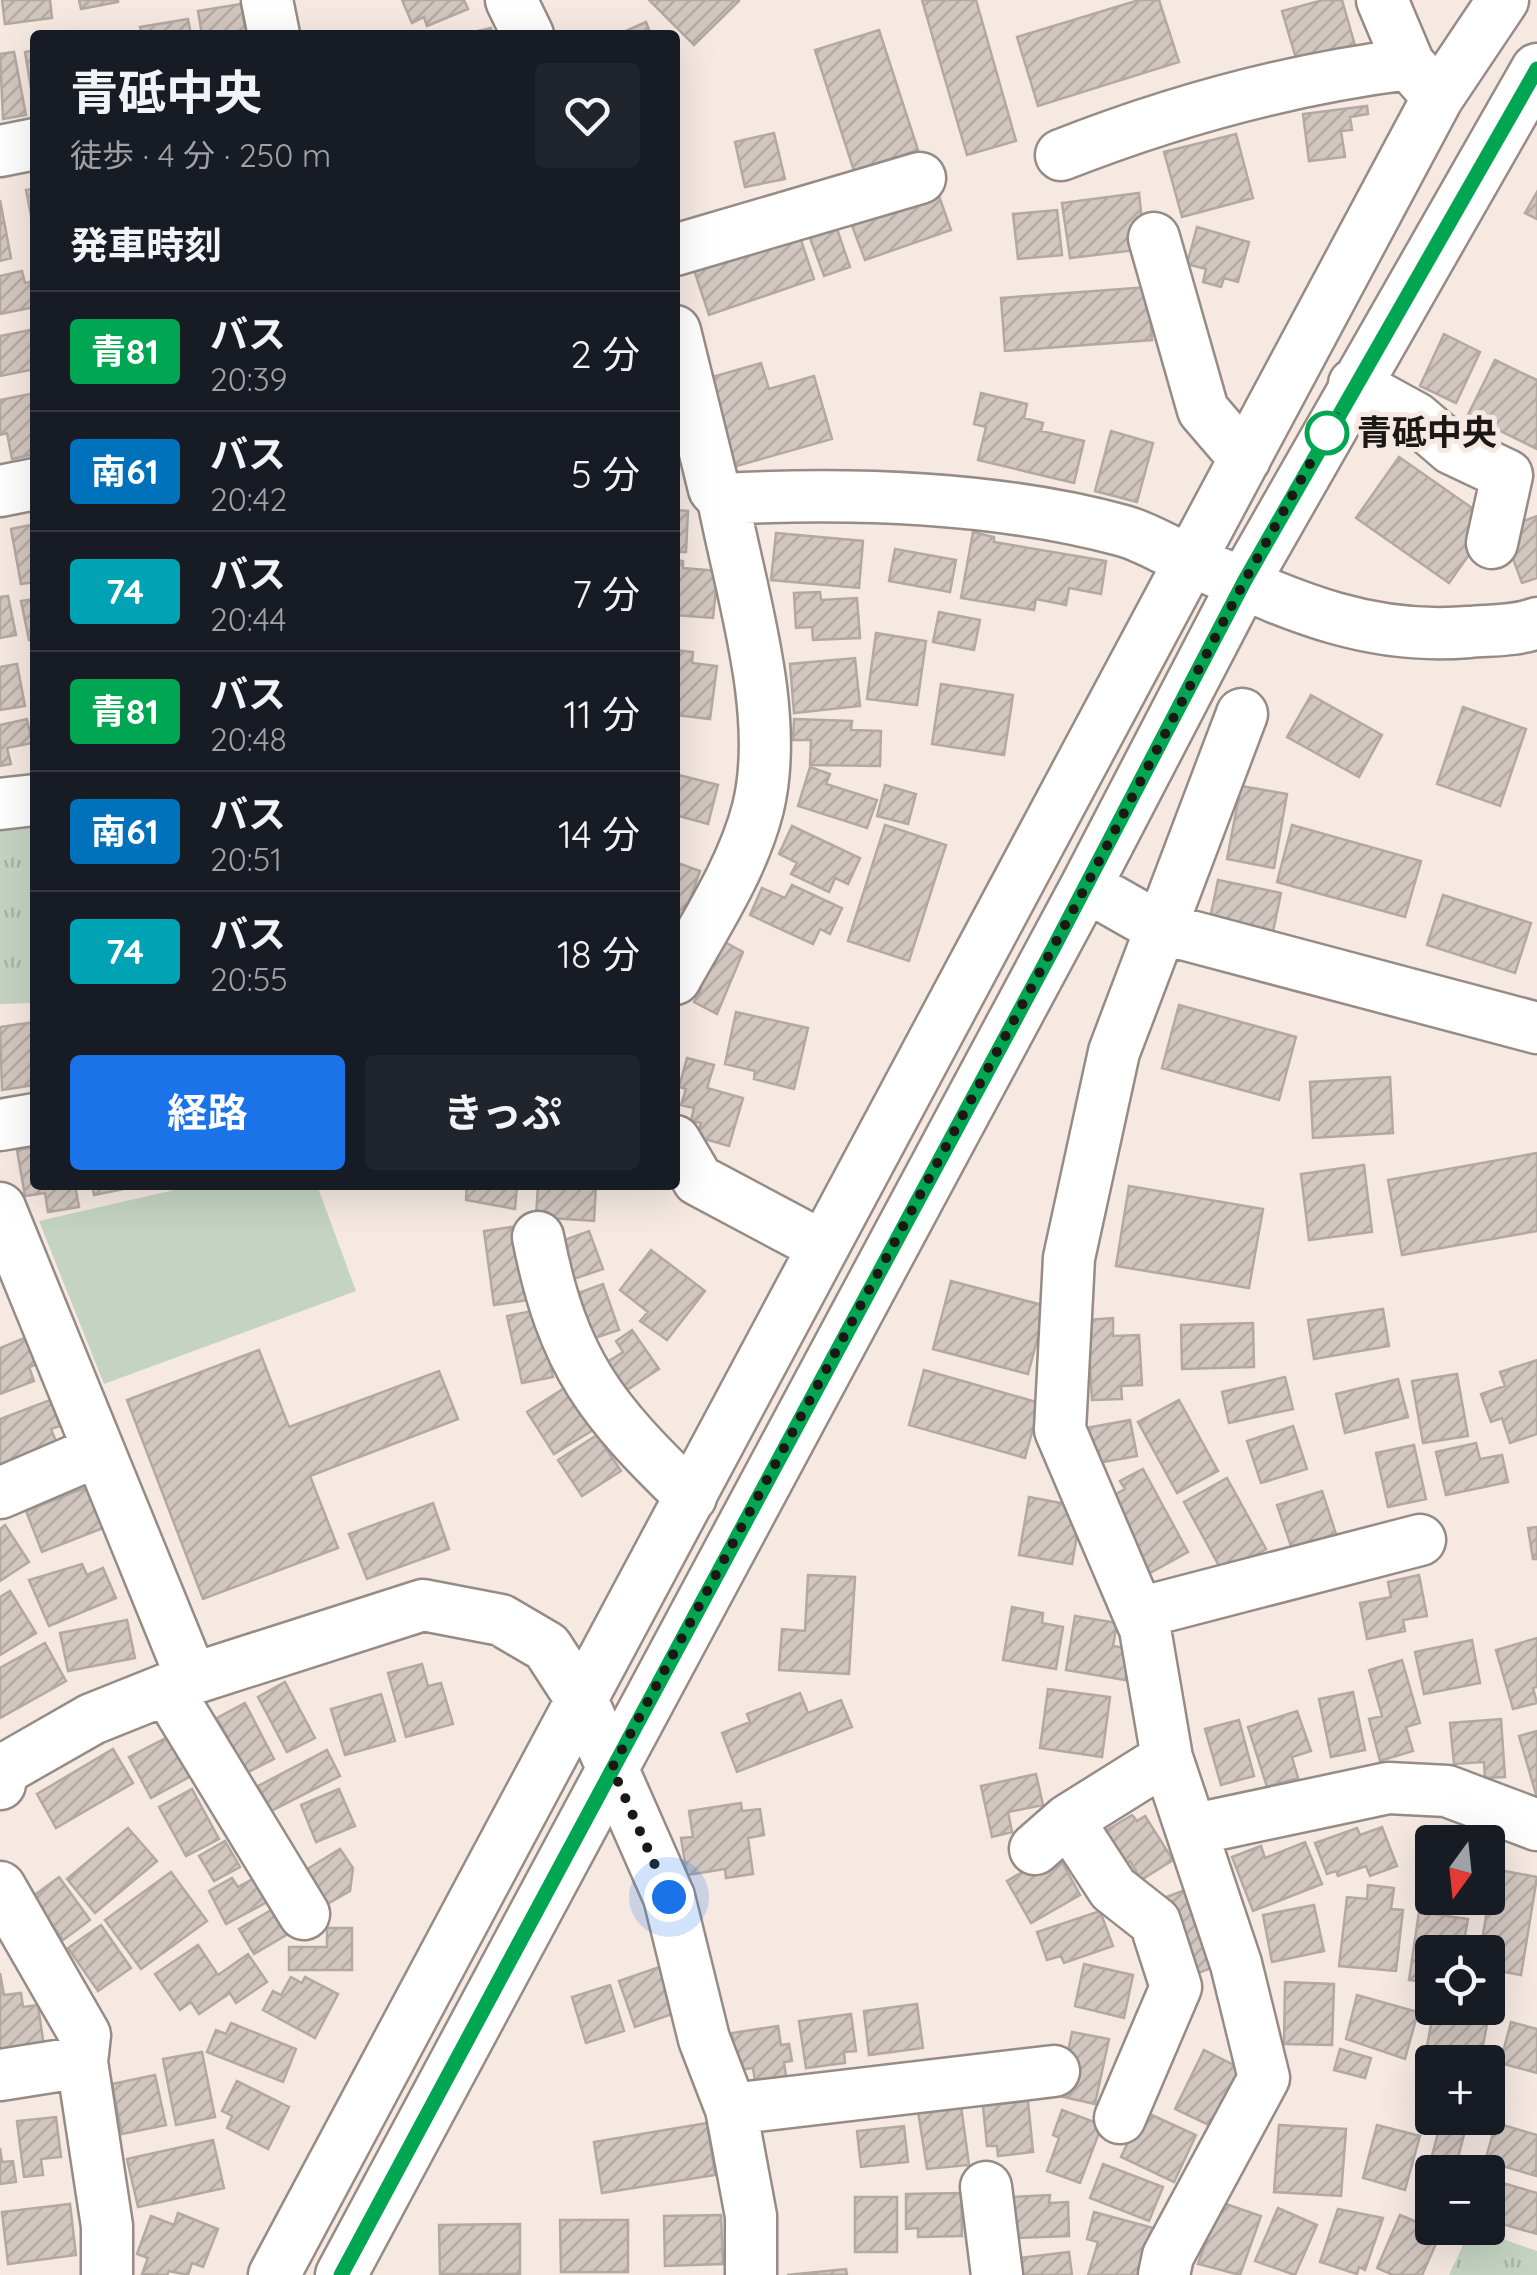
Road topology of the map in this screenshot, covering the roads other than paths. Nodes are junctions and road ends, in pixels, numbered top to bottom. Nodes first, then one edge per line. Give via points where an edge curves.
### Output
1 (267, 0) edge
2 (510, 0) edge
3 (1382, 0) edge
4 (1503, 0) edge
5 (273, 30) edge
6 (525, 30) edge
7 (1424, 81) junction
8 (1534, 81) edge
9 (1499, 129) junction
10 (30, 145) edge
11 (0, 151) edge
12 (1061, 154) dead end
13 (920, 178) dead end
14 (1154, 238) dead end
15 (680, 249) edge
16 (680, 351) edge
17 (1354, 384) junction
18 (1245, 459) junction
19 (30, 485) edge
20 (0, 491) edge
21 (723, 499) junction
22 (1492, 544) dead end
23 (1190, 560) junction
24 (1244, 582) junction
25 (1537, 623) edge
26 (1242, 714) dead end
27 (30, 801) edge
28 (0, 804) edge
29 (1086, 886) junction
30 (1160, 928) junction
31 (680, 970) edge
32 (1537, 1028) edge
33 (30, 1119) edge
34 (0, 1125) edge
35 (680, 1149) edge
36 (0, 1208) edge
37 (538, 1237) dead end
38 (822, 1246) junction
39 (18, 1311) edge
40 (98, 1452) junction
41 (0, 1493) edge
42 (691, 1497) junction
43 (1420, 1540) dead end
44 (1139, 1614) junction
45 (180, 1684) junction
46 (584, 1704) junction
47 (1167, 1758) junction
48 (612, 1768) junction
49 (0, 1771) edge
50 (0, 1784) edge
51 (1537, 1825) edge
52 (1191, 1830) junction
53 (0, 1887) edge
54 (304, 1914) dead end
55 (82, 2062) junction
56 (1054, 2071) dead end
57 (0, 2075) edge
58 (731, 2109) junction
59 (1120, 2118) dead end
60 (986, 2187) dead end
61 (107, 2275) edge
62 (274, 2275) edge
63 (340, 2275) edge
64 (752, 2275) edge
65 (997, 2275) edge
66 (1164, 2275) edge

1 - 5 street
2 - 6 street
3 - 7 street
4 - 7 street
7 - 9 street
7 - 12 street via 1358,70 1181,112
7 - 18 street
8 - 9 street
9 - 17 street
10 - 11 street
13 - 15 street
14 - 18 street via 1203,410
16 - 21 street via 714,489
17 - 22 street via 1416,418 1452,449 1507,475
17 - 24 street
18 - 23 street
19 - 20 street
21 - 23 street via 819,494 920,500 1126,532
21 - 31 street via 763,705 765,770 740,856
23 - 24 street
23 - 38 street
24 - 25 street via 1348,625 1424,636
24 - 29 street
26 - 30 street
27 - 28 street
29 - 30 street
29 - 48 street
30 - 32 street
30 - 44 street via 1114,1052 1080,1201 1063,1322 1060,1430
33 - 34 street
35 - 38 street via 698,1180
36 - 39 street
37 - 42 street via 578,1366 622,1430
38 - 42 street
39 - 40 street
40 - 41 street
40 - 45 street
42 - 46 street
43 - 44 street
44 - 47 street
45 - 46 street via 423,1605 502,1620 547,1646
45 - 49 street via 92,1718
45 - 54 street
46 - 48 street
46 - 62 street
47 - 52 street
47 - 59 street via 1051,1835 1155,1922 1176,1987
48 - 58 street via 669,1897 704,2038
48 - 63 street
49 - 50 street
51 - 52 street via 1447,1791 1388,1788
52 - 66 street via 1236,1964 1264,2078 1168,2256
53 - 55 street via 84,2035
55 - 57 street
55 - 61 street via 107,2226
56 - 58 street
58 - 64 street via 751,2216
60 - 65 street

